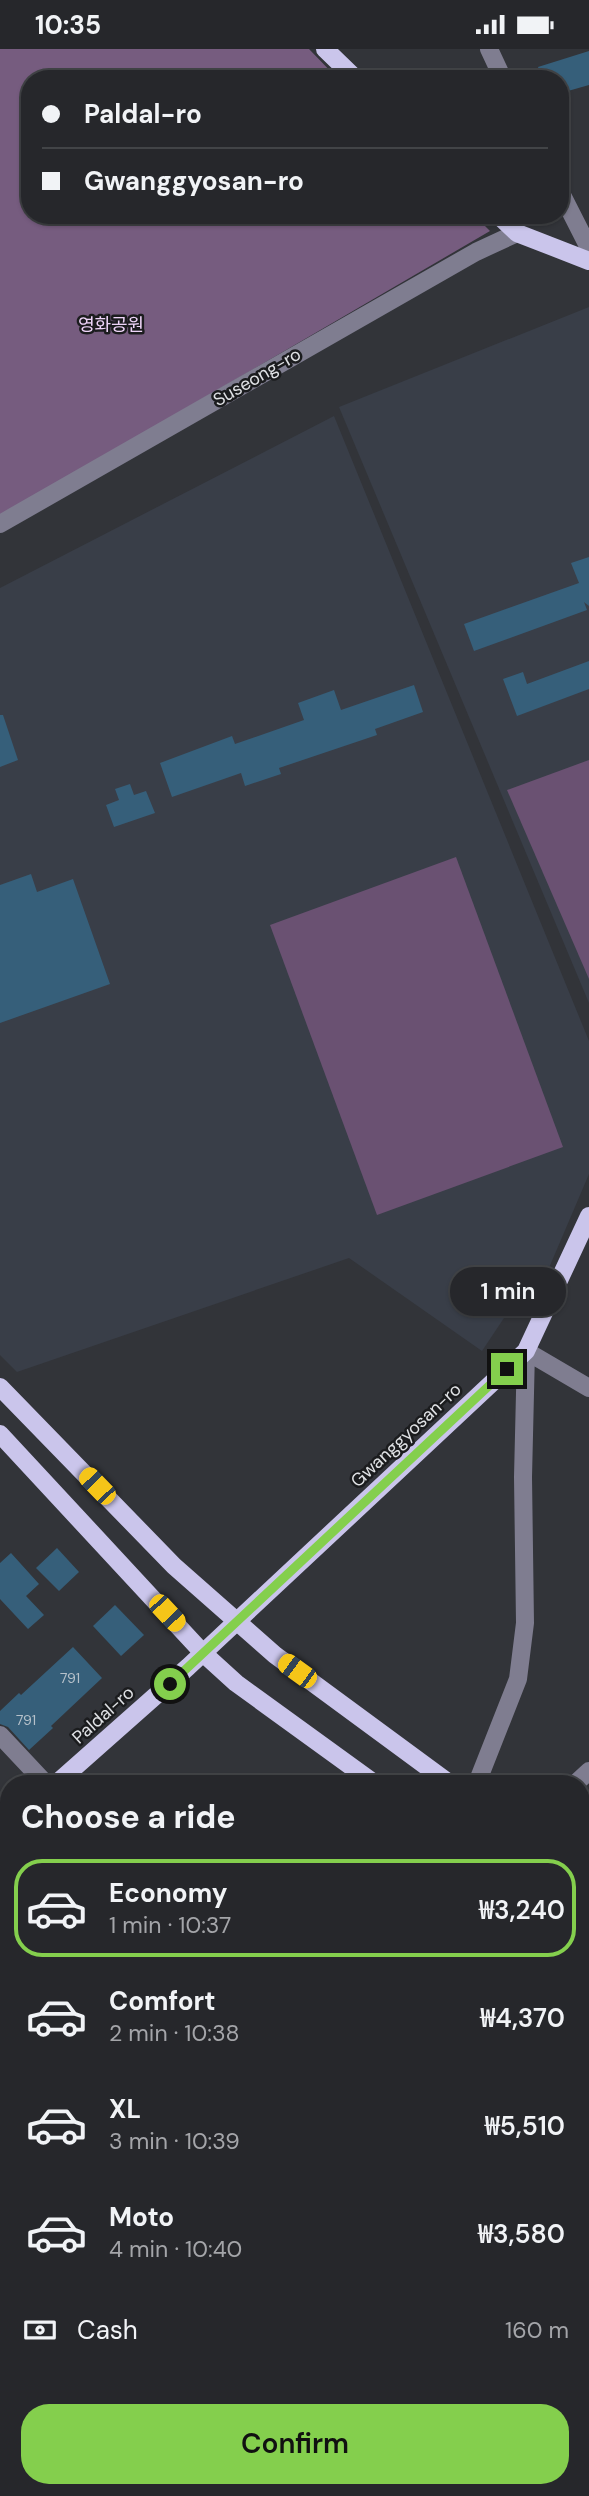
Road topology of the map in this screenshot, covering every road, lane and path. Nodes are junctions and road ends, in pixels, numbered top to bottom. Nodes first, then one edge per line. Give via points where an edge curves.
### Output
1 (325, 49) edge
2 (489, 49) edge
3 (347, 70) edge
4 (499, 70) edge
5 (569, 209) edge
6 (508, 224) edge
7 (517, 233) junction
8 (589, 248) edge
9 (589, 261) edge
10 (0, 524) edge
11 (589, 1216) edge
12 (526, 1351) junction
13 (0, 1387) edge
14 (589, 1388) edge
15 (0, 1434) edge
16 (238, 1622) junction
17 (203, 1653) junction
18 (0, 1735) edge
19 (38, 1775) edge
20 (66, 1775) edge
21 (363, 1775) edge
22 (438, 1775) edge
23 (480, 1775) edge

1 - 3 main road
2 - 4 street
5 - 8 street
6 - 7 main road
7 - 9 main road
7 - 10 street, Suseong-ro via 475,252
11 - 12 main road, Gwanggyosan-ro
12 - 14 street
12 - 16 main road, Gwanggyosan-ro
12 - 23 street via 524,1634 519,1679
13 - 16 main road via 174,1566
15 - 17 main road
16 - 17 main road, Paldal-ro
16 - 22 main road via 275,1655
17 - 20 main road, Paldal-ro
17 - 21 main road via 236,1683
18 - 19 street

